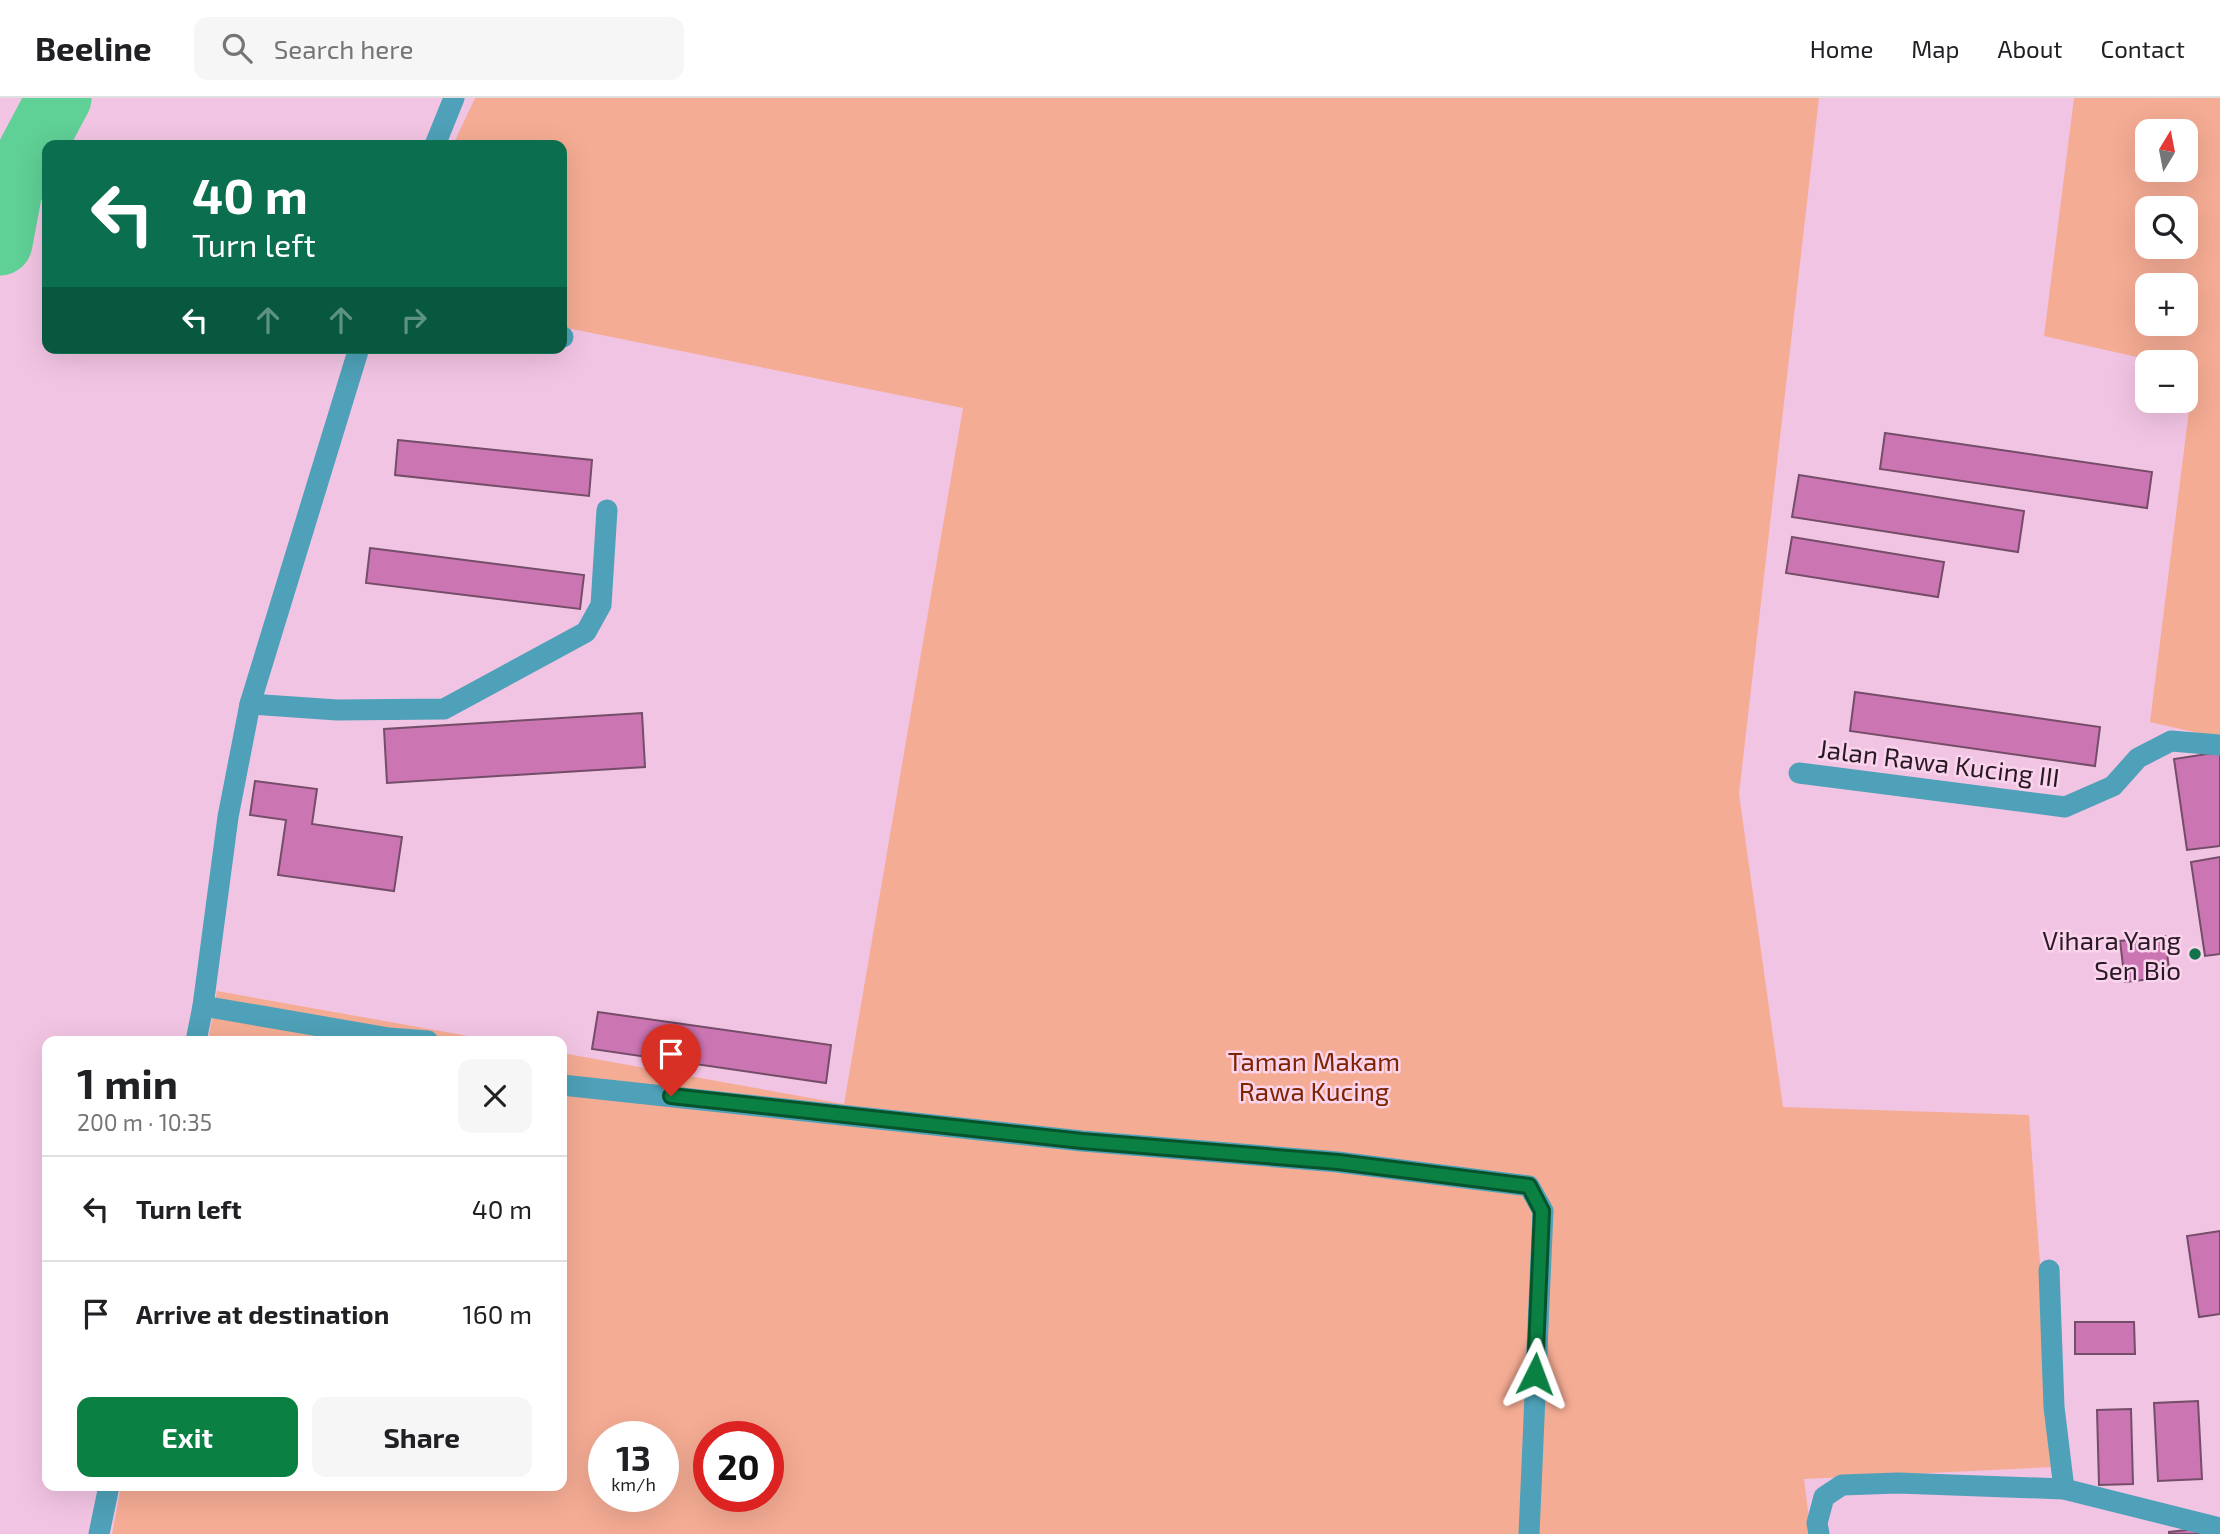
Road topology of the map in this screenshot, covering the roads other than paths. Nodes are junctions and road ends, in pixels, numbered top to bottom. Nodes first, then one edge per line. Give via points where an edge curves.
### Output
1 (454, 98) edge
2 (437, 140) edge
3 (357, 354) edge
4 (607, 510) dead end
5 (250, 704) junction
6 (2220, 745) edge
7 (1799, 773) dead end
8 (203, 1006) junction
9 (197, 1036) edge
10 (377, 1036) edge
11 (567, 1085) edge
12 (2049, 1270) dead end
13 (2064, 1489) junction
14 (108, 1491) edge
15 (2220, 1528) edge
16 (99, 1534) edge
17 (1529, 1534) edge
18 (1819, 1534) edge

1 - 2 street
3 - 5 street
4 - 5 street via 601,605 586,632 444,709 337,710
5 - 8 street via 228,817
6 - 7 street, Jalan Rawa Kucing III via 2171,741 2138,758 2113,786 2065,807
8 - 9 street
8 - 10 street
11 - 17 street via 1082,1141 1338,1162 1529,1186 1542,1211
12 - 13 street via 2054,1407
13 - 15 street
13 - 18 street via 1842,1485 1824,1497
14 - 16 street

